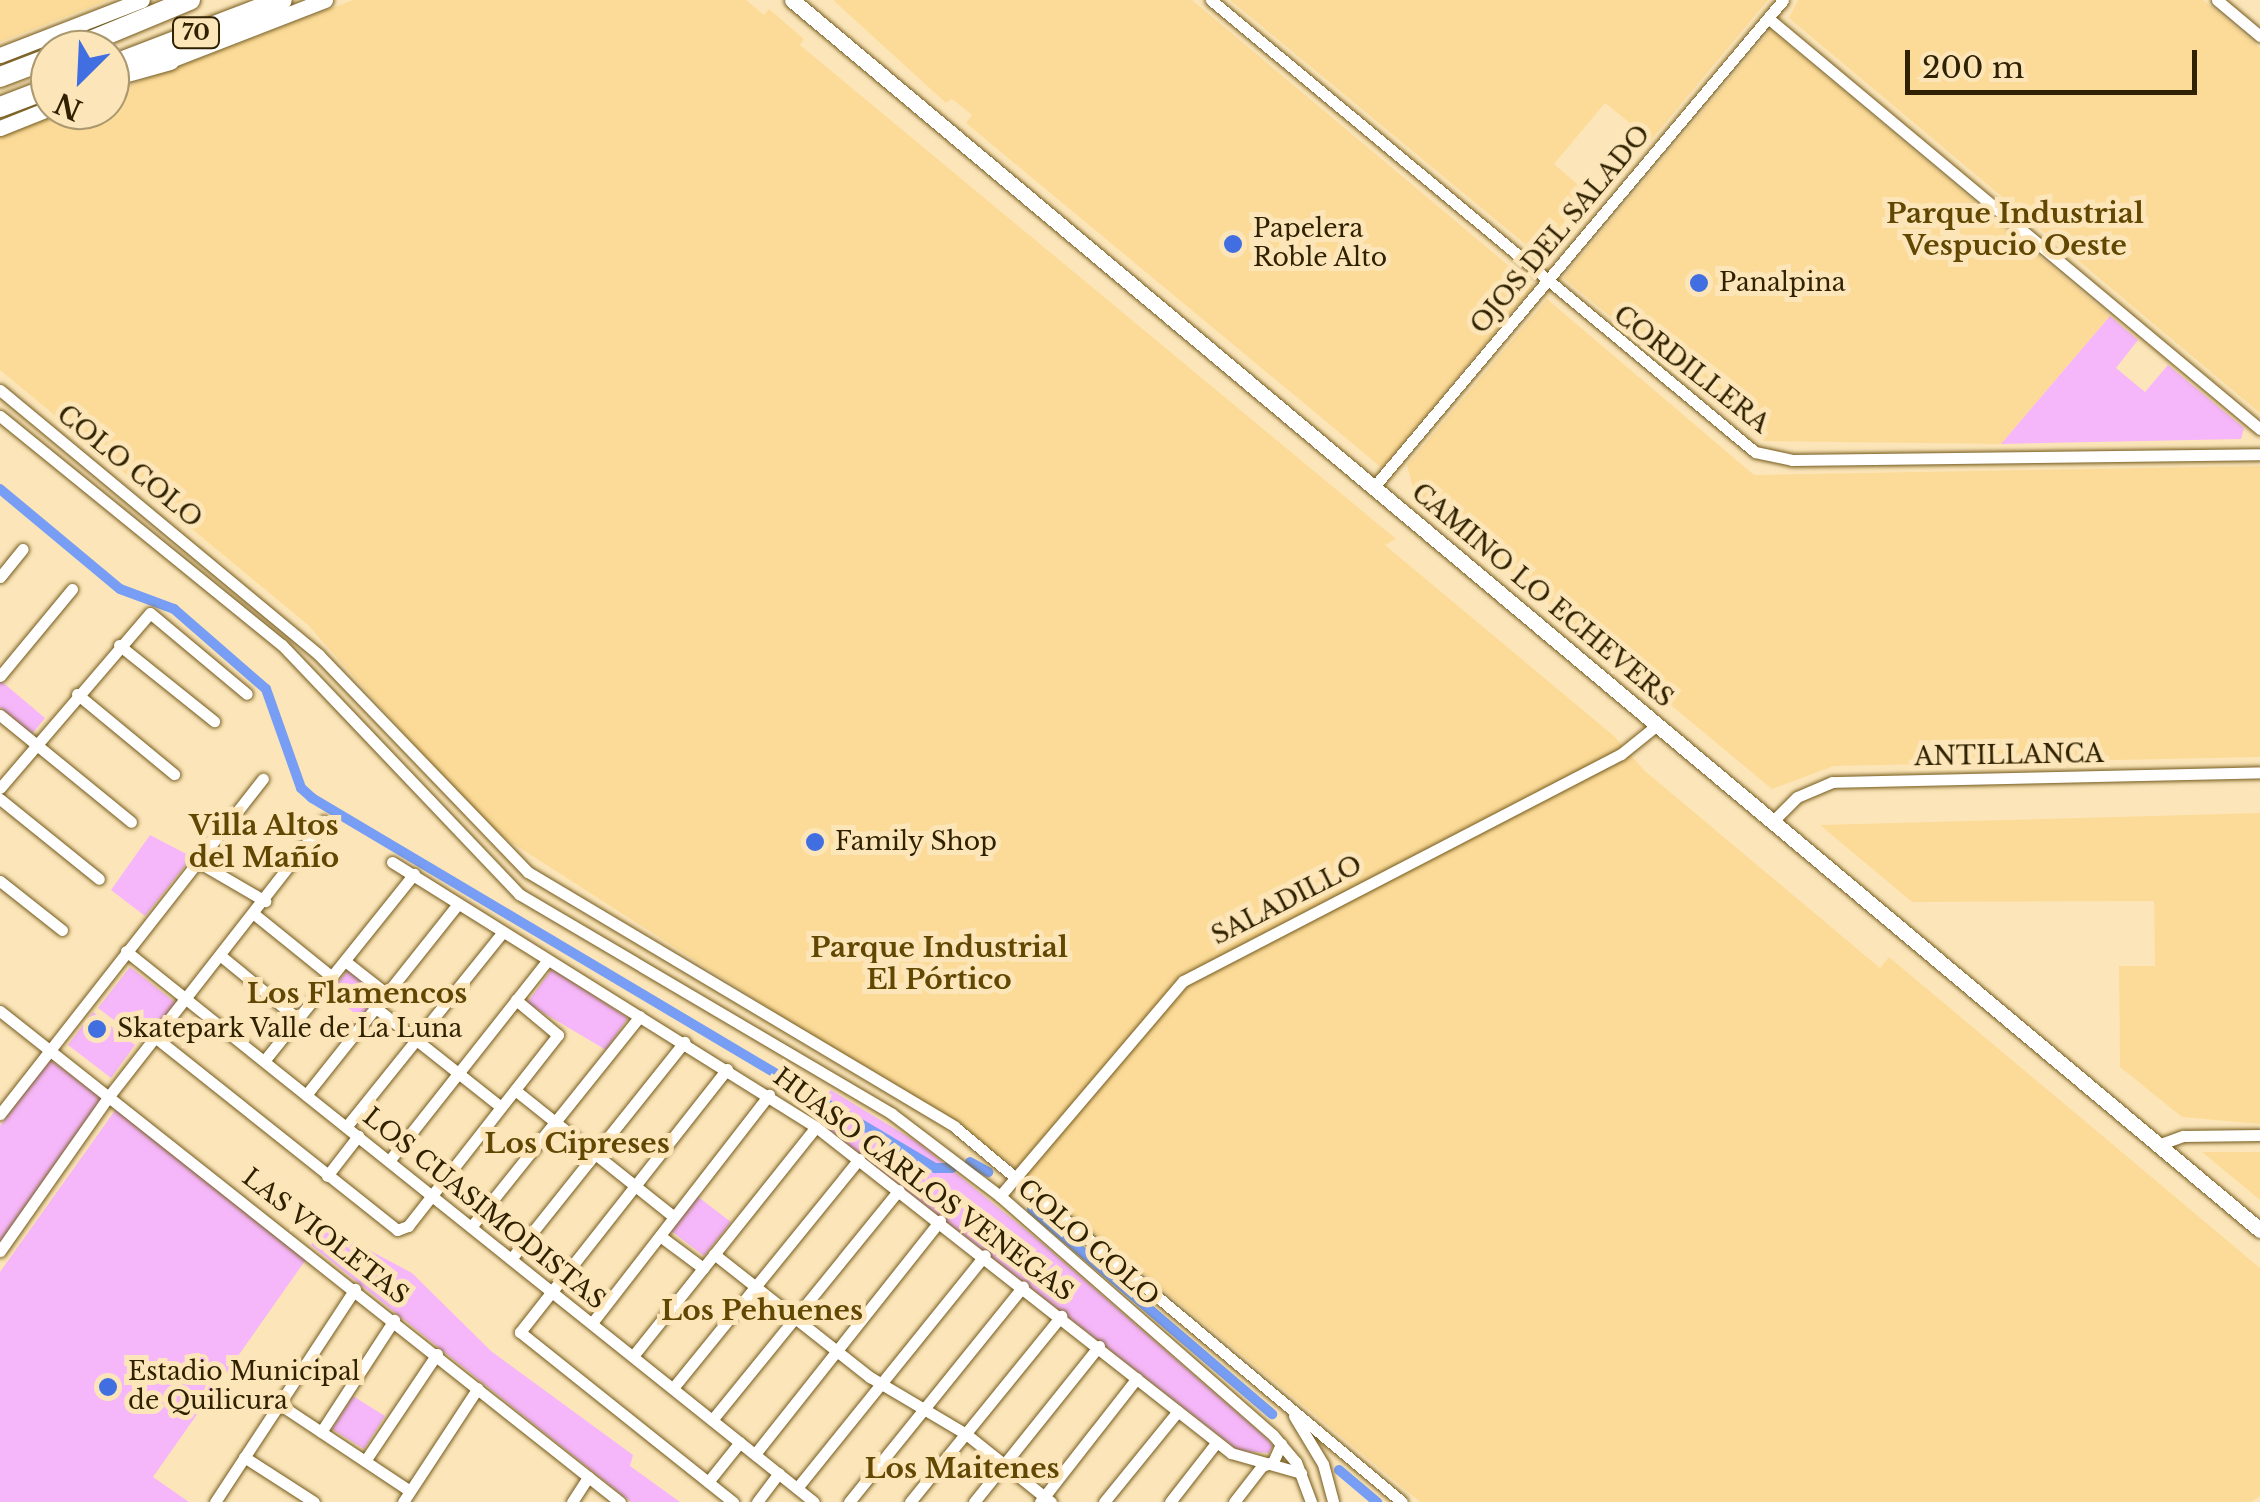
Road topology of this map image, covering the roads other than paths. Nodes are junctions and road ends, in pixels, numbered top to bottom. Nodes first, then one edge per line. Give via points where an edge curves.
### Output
1 (142, 0) edge
2 (160, 0) edge
3 (190, 0) edge
4 (282, 0) edge
5 (325, 0) edge
6 (792, 0) edge
7 (1211, 0) edge
8 (1783, 0) edge
9 (2218, 0) edge
10 (1768, 18) junction
11 (106, 30) edge
12 (118, 30) edge
13 (2260, 36) edge
14 (0, 55) edge
15 (130, 58) edge
16 (170, 60) joint
17 (30, 66) edge
18 (130, 73) edge
19 (0, 78) edge
20 (30, 96) edge
21 (0, 107) edge
22 (30, 116) edge
23 (0, 128) edge
24 (1546, 282) junction
25 (0, 390) edge
26 (16, 402) junction
27 (1, 417) edge
28 (2260, 429) edge
29 (2260, 454) edge
30 (1373, 488) junction
31 (23, 548) dead end
32 (0, 577) edge
33 (230, 579) junction
34 (209, 586) junction
35 (72, 589) dead end
36 (119, 645) junction
37 (0, 676) edge
38 (78, 694) junction
39 (247, 694) dead end
40 (0, 716) edge
41 (214, 721) dead end
42 (1657, 725) junction
43 (399, 739) junction
44 (36, 744) junction
45 (384, 752) junction
46 (411, 752) junction
47 (396, 766) junction
48 (2260, 772) edge
49 (174, 774) dead end
50 (263, 779) dead end
51 (0, 788) edge
52 (0, 799) edge
53 (324, 821) dead end
54 (131, 822) dead end
55 (1772, 822) junction
56 (198, 862) junction
57 (392, 862) dead end
58 (414, 874) junction
59 (99, 879) dead end
60 (0, 881) edge
61 (264, 901) junction
62 (458, 904) junction
63 (254, 914) junction
64 (62, 930) dead end
65 (503, 932) junction
66 (126, 951) junction
67 (221, 956) junction
68 (345, 960) junction
69 (548, 960) junction
70 (332, 977) junction
71 (386, 994) junction
72 (187, 1000) junction
73 (516, 1000) junction
74 (376, 1008) junction
75 (0, 1011) edge
76 (640, 1016) junction
77 (298, 1019) junction
78 (794, 1025) junction
79 (811, 1035) junction
80 (156, 1038) junction
81 (416, 1040) junction
82 (684, 1042) junction
83 (782, 1047) junction
84 (48, 1049) junction
85 (798, 1056) junction
86 (264, 1061) junction
87 (727, 1070) junction
88 (459, 1074) junction
89 (514, 1090) junction
90 (306, 1095) junction
91 (769, 1095) junction
92 (109, 1096) junction
93 (501, 1107) junction
94 (0, 1114) edge
95 (555, 1122) junction
96 (346, 1127) junction
97 (816, 1128) junction
98 (2260, 1135) edge
99 (358, 1136) junction
100 (2158, 1144) junction
101 (594, 1154) junction
102 (859, 1158) junction
103 (389, 1161) junction
104 (327, 1176) junction
105 (1017, 1177) junction
106 (634, 1186) junction
107 (899, 1190) junction
108 (431, 1195) junction
109 (1000, 1196) junction
110 (674, 1217) junction
111 (940, 1221) junction
112 (471, 1227) junction
113 (2260, 1230) edge
114 (660, 1236) junction
115 (0, 1251) edge
116 (714, 1254) junction
117 (985, 1255) junction
118 (511, 1259) junction
119 (703, 1268) junction
120 (754, 1286) junction
121 (1023, 1286) junction
122 (355, 1289) junction
123 (551, 1290) junction
124 (1061, 1316) junction
125 (794, 1318) junction
126 (394, 1320) junction
127 (592, 1323) junction
128 (1099, 1346) junction
129 (836, 1351) junction
130 (437, 1354) junction
131 (633, 1356) junction
132 (1138, 1378) junction
133 (879, 1384) junction
134 (478, 1388) junction
135 (673, 1388) junction
136 (1282, 1400) junction
137 (279, 1404) junction
138 (922, 1408) junction
139 (1178, 1410) junction
140 (712, 1420) junction
141 (321, 1432) junction
142 (966, 1434) junction
143 (740, 1442) junction
144 (1216, 1442) junction
145 (1281, 1444) junction
146 (1343, 1452) junction
147 (755, 1454) junction
148 (244, 1457) junction
149 (366, 1461) junction
150 (1004, 1465) junction
151 (1262, 1466) junction
152 (1324, 1469) junction
153 (778, 1473) junction
154 (1301, 1474) junction
155 (588, 1477) junction
156 (708, 1482) junction
157 (797, 1488) junction
158 (406, 1496) edge
159 (1045, 1500) edge
160 (215, 1502) edge
161 (314, 1502) edge
162 (572, 1502) edge
163 (620, 1502) edge
164 (732, 1502) edge
165 (757, 1502) edge
166 (814, 1502) edge
167 (849, 1502) edge
168 (910, 1502) edge
169 (974, 1502) edge
170 (1104, 1502) edge
171 (1170, 1502) edge
172 (1234, 1502) edge
173 (1311, 1502) edge
174 (1333, 1502) edge
175 (1402, 1502) edge

1 - 14 main road
2 - 11 highway
3 - 12 highway, 70
4 - 15 highway, 70
5 - 16 main road
6 - 30 main road, CAMINO LO ECHEVERS
7 - 24 street, CORDILLERA
8 - 10 street, OJOS DEL SALADO
9 - 13 street
10 - 24 street, OJOS DEL SALADO
10 - 28 street
16 - 18 highway
17 - 19 highway
20 - 21 highway
22 - 23 main road
24 - 29 street, CORDILLERA via 1738,442 1774,458
24 - 30 street, OJOS DEL SALADO
25 - 26 street, COLO COLO
26 - 27 street
26 - 33 street, COLO COLO
27 - 34 street, COLO COLO
30 - 42 main road, CAMINO LO ECHEVERS
31 - 32 street
33 - 34 street
33 - 43 street, COLO COLO via 320,655
34 - 45 street, COLO COLO via 305,666
35 - 37 street
36 - 38 street
36 - 39 street via 150,613
36 - 41 street
38 - 44 street
38 - 49 street
40 - 44 street
42 - 55 main road, CAMINO LO ECHEVERS
42 - 105 street, SALADILLO via 1621,754 1184,981
43 - 45 street
43 - 46 street, COLO COLO
44 - 51 street
44 - 54 street
45 - 47 street, COLO COLO
46 - 47 street
46 - 78 street, COLO COLO via 528,872
47 - 83 street, COLO COLO via 519,894
48 - 55 street, ANTILLANCA via 1832,782 1797,797
50 - 56 street
52 - 59 street
53 - 61 street
55 - 100 main road, CAMINO LO ECHEVERS
56 - 61 street
56 - 66 street
57 - 58 street, HUASO CARLOS VENEGAS
58 - 62 street, HUASO CARLOS VENEGAS
58 - 68 street
60 - 64 street
61 - 63 street
62 - 65 street, HUASO CARLOS VENEGAS
62 - 71 street
63 - 67 street
63 - 70 street
65 - 69 street, HUASO CARLOS VENEGAS
65 - 81 street
66 - 72 street, LOS CUASIMODISTAS
66 - 84 street
67 - 72 street
67 - 77 street
68 - 70 street
68 - 71 street
69 - 73 street
69 - 76 street, HUASO CARLOS VENEGAS
70 - 77 street
71 - 74 street
72 - 80 street
72 - 86 street, LOS CUASIMODISTAS
73 - 88 street
73 - 89 street via 558,1035
74 - 81 street
74 - 90 street
75 - 84 street, LAS VIOLETAS
76 - 82 street, HUASO CARLOS VENEGAS
76 - 95 street
77 - 86 street
78 - 79 street, COLO COLO
78 - 83 street
79 - 85 street
79 - 105 street, COLO COLO via 955,1127
80 - 92 street
80 - 104 street
81 - 88 street
81 - 96 street
82 - 87 street, HUASO CARLOS VENEGAS
82 - 101 street
83 - 85 street, COLO COLO
84 - 92 street, LAS VIOLETAS
84 - 94 street
85 - 109 street, COLO COLO via 892,1114
86 - 90 street, LOS CUASIMODISTAS
87 - 91 street, HUASO CARLOS VENEGAS
87 - 106 street
88 - 93 street
88 - 103 street
89 - 93 street
89 - 95 street
90 - 96 street, LOS CUASIMODISTAS
91 - 97 street, HUASO CARLOS VENEGAS
91 - 110 street
92 - 115 street
92 - 122 street, LAS VIOLETAS
93 - 108 street
95 - 101 street
95 - 112 street
96 - 99 street, LOS CUASIMODISTAS
97 - 102 street, HUASO CARLOS VENEGAS
97 - 116 street
98 - 100 street via 2184,1136
99 - 103 street, LOS CUASIMODISTAS
99 - 104 street
100 - 113 main road, CAMINO LO ECHEVERS
101 - 106 street
101 - 118 street
102 - 107 street, HUASO CARLOS VENEGAS
102 - 120 street
103 - 108 street, LOS CUASIMODISTAS
104 - 108 street via 397,1230
105 - 109 street, SALADILLO
105 - 136 street, COLO COLO
106 - 110 street
106 - 123 street
107 - 111 street, HUASO CARLOS VENEGAS
107 - 125 street
108 - 112 street, LOS CUASIMODISTAS
109 - 145 street, COLO COLO
110 - 114 street
111 - 117 street, HUASO CARLOS VENEGAS
111 - 129 street
112 - 118 street, LOS CUASIMODISTAS
114 - 119 street
114 - 127 street
116 - 119 street
116 - 120 street
117 - 121 street, HUASO CARLOS VENEGAS
117 - 133 street
118 - 123 street, LOS CUASIMODISTAS
119 - 131 street
120 - 125 street
120 - 135 street
121 - 124 street, HUASO CARLOS VENEGAS
121 - 138 street
122 - 126 street, LAS VIOLETAS
122 - 137 street
123 - 127 street, LOS CUASIMODISTAS
123 - 156 street via 520,1332
124 - 128 street, HUASO CARLOS VENEGAS
124 - 142 street
125 - 129 street
125 - 140 street
126 - 130 street, LAS VIOLETAS
126 - 141 street
127 - 131 street, LOS CUASIMODISTAS
128 - 132 street, HUASO CARLOS VENEGAS
128 - 150 street
129 - 133 street
129 - 147 street
130 - 134 street, LAS VIOLETAS
130 - 149 street
131 - 135 street, LOS CUASIMODISTAS
132 - 139 street, HUASO CARLOS VENEGAS
132 - 159 street
133 - 138 street
133 - 157 street
134 - 155 street, LAS VIOLETAS
134 - 158 street
135 - 140 street, LOS CUASIMODISTAS
136 - 146 street, COLO COLO
136 - 152 street, COLO COLO
137 - 141 street
137 - 148 street
138 - 142 street
138 - 167 street
139 - 144 street, HUASO CARLOS VENEGAS
139 - 170 street
140 - 143 street, LOS CUASIMODISTAS
141 - 149 street
142 - 150 street
142 - 168 street
143 - 147 street, LOS CUASIMODISTAS
143 - 156 street
144 - 151 street, HUASO CARLOS VENEGAS
144 - 171 street
145 - 151 street via 1273,1462
145 - 154 street, COLO COLO
146 - 152 street
146 - 175 street, COLO COLO
147 - 153 street, LOS CUASIMODISTAS
148 - 160 street
148 - 161 street
149 - 158 street
150 - 159 street
150 - 169 street
151 - 154 street, HUASO CARLOS VENEGAS
151 - 172 street
152 - 174 street, COLO COLO
153 - 157 street, LOS CUASIMODISTAS
153 - 165 street
154 - 173 street, COLO COLO
155 - 162 street
155 - 163 street, LAS VIOLETAS
156 - 164 street
157 - 166 street, LOS CUASIMODISTAS

